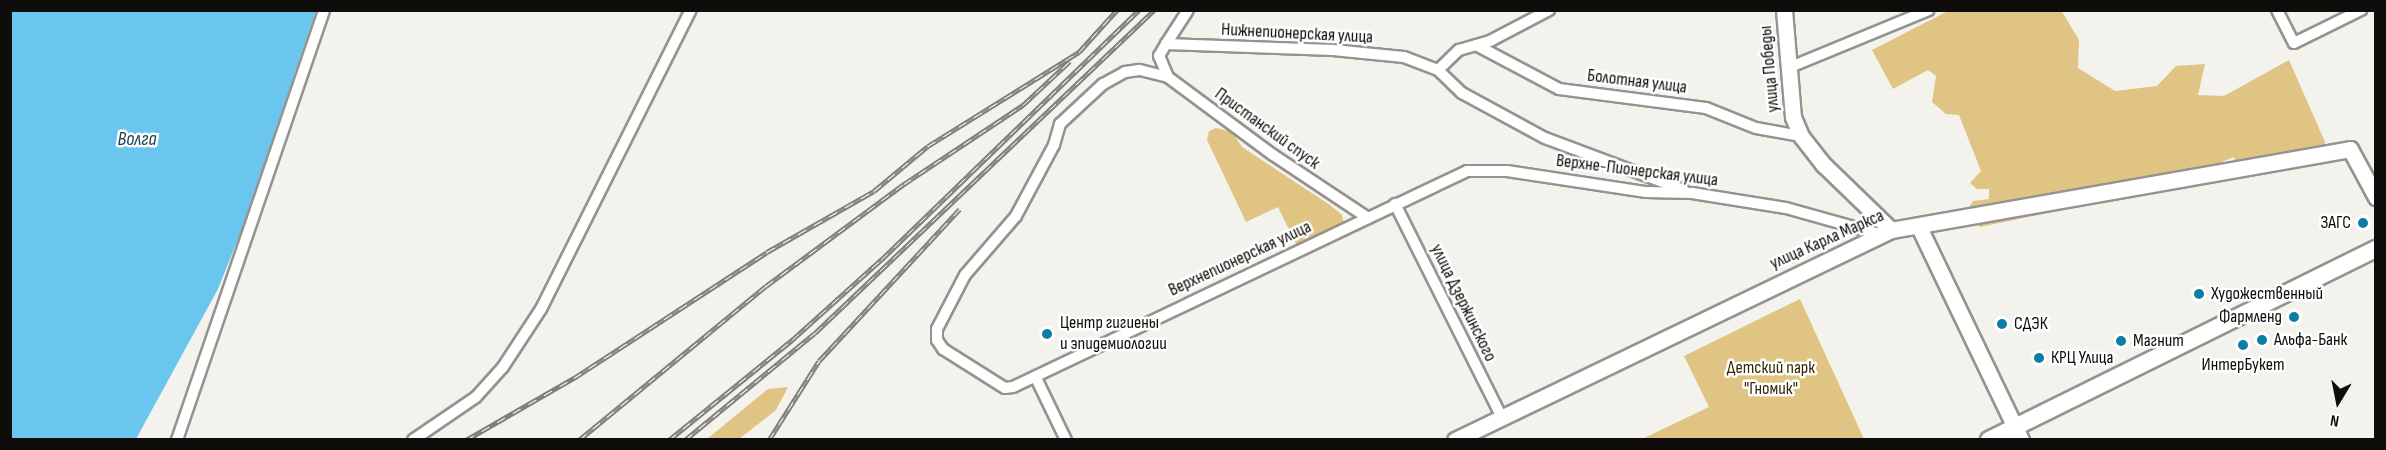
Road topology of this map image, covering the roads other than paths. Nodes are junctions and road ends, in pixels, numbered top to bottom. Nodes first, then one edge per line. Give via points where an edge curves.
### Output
1 (324, 10) edge
2 (691, 10) edge
3 (1188, 10) edge
4 (1549, 10) edge
5 (1784, 10) edge
6 (1929, 10) edge
7 (2277, 10) edge
8 (2361, 10) edge
9 (1166, 44) junction
10 (1476, 45) junction
11 (1788, 68) junction
12 (1438, 70) junction
13 (1168, 77) junction
14 (1801, 136) junction
15 (1692, 193) junction
16 (2376, 197) edge
17 (1395, 204) junction
18 (1368, 218) junction
19 (1919, 227) junction
20 (1885, 232) junction
21 (2376, 249) edge
22 (1036, 378) junction
23 (1501, 416) junction
24 (2018, 433) edge
25 (177, 440) edge
26 (413, 440) edge
27 (1066, 440) edge
28 (1455, 440) edge
29 (1989, 440) edge

1 - 25 street
2 - 26 street via 542,309 503,367 476,397
3 - 9 street
4 - 10 street
5 - 11 street, улица Победы
6 - 11 street via 1888,31
7 - 8 street via 2294,43
9 - 12 street, Нижнепионерская улица via 1334,50 1404,57
9 - 13 street, Пристанский спуск via 1159,56
10 - 12 street via 1460,50
10 - 14 street, Болотная улица via 1559,89 1706,108 1756,128
11 - 14 street, улица Победы via 1792,117
12 - 15 street via 1462,93 1545,138
13 - 18 street, Пристанский спуск via 1273,156
13 - 22 street, Верхнепионерская улица via 1139,70 1125,72 1103,84 1060,124 1054,144 1016,216 965,275 937,329 937,340 943,349 1005,388
14 - 20 street, улица Победы
15 - 17 street, Верхне-Пионерская улица via 1646,192 1507,171 1467,171
15 - 20 street, Верхне-Пионерская улица via 1786,208
16 - 19 street, улица Карла Маркса via 2350,149
17 - 18 street, Верхнепионерская улица
17 - 23 street, улица Дзержинского
18 - 22 street, Верхнепионерская улица
19 - 20 street, улица Карла Маркса
19 - 24 street
20 - 23 street, улица Карла Маркса
21 - 24 main road
22 - 27 street
23 - 28 street, улица Карла Маркса
24 - 29 main road

